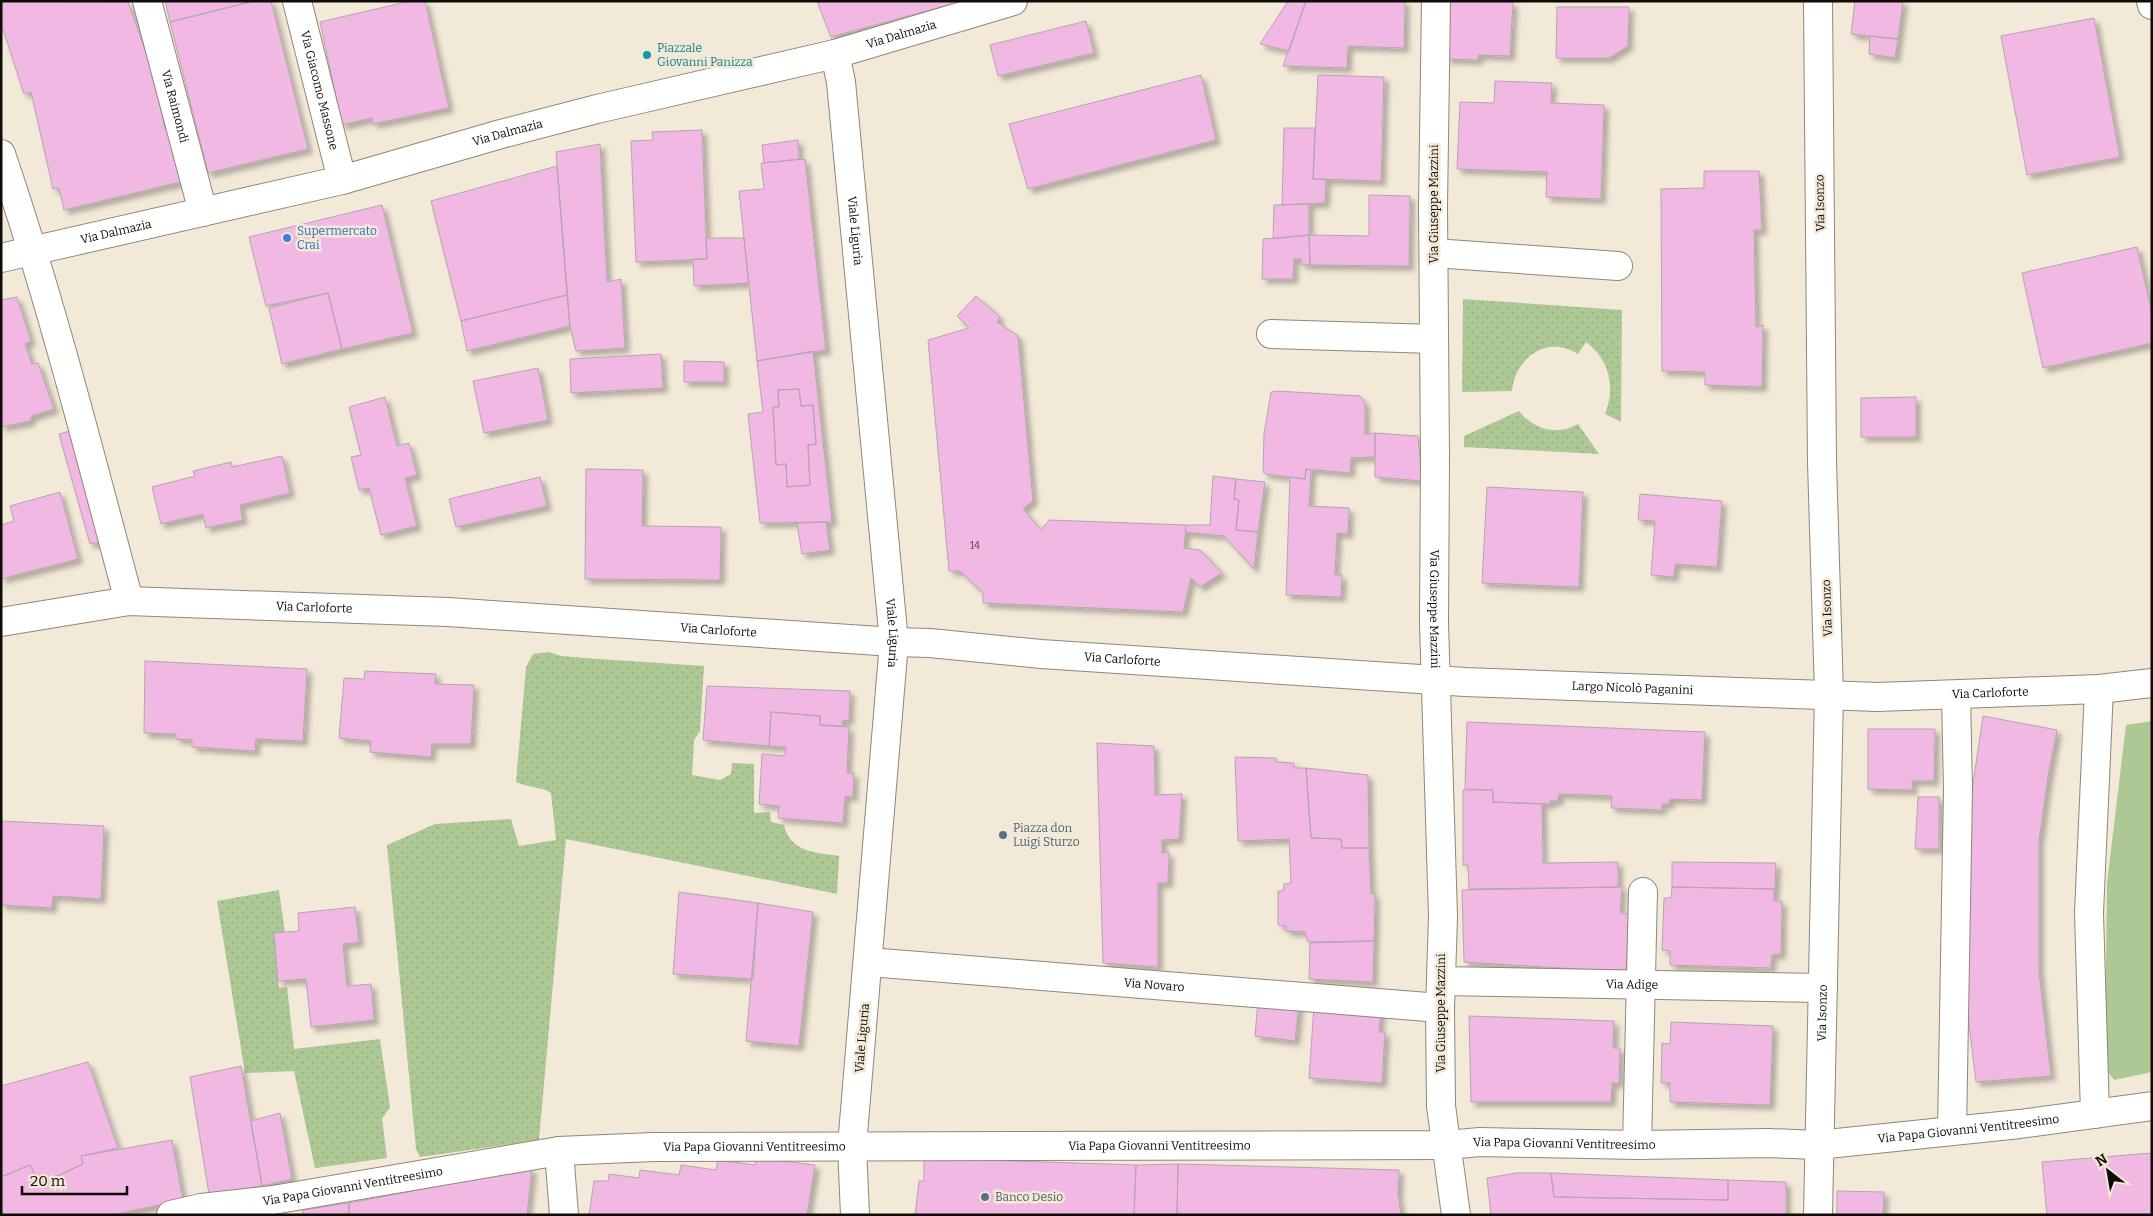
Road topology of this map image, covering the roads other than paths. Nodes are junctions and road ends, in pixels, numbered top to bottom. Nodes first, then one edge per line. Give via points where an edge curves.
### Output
1 (146, 1) edge
2 (297, 1) edge
3 (1013, 1) edge
4 (1436, 1) edge
5 (1818, 1) edge
6 (971, 7) edge
7 (835, 54) junction
8 (1, 154) edge
9 (342, 180) junction
10 (204, 212) junction
11 (34, 251) junction
12 (1434, 253) junction
13 (1, 258) edge
14 (1618, 266) dead end
15 (1271, 334) dead end
16 (1434, 339) junction
17 (128, 601) junction
18 (1, 622) edge
19 (894, 642) junction
20 (1437, 680) junction
21 (2152, 683) edge
22 (2099, 689) junction
23 (1829, 694) junction
24 (1956, 695) junction
25 (1643, 892) dead end
26 (869, 962) junction
27 (1441, 981) junction
28 (1642, 985) junction
29 (1823, 988) junction
30 (1440, 1008) junction
31 (2152, 1106) edge
32 (2095, 1114) junction
33 (1952, 1131) junction
34 (1447, 1144) junction
35 (1637, 1145) junction
36 (1818, 1145) junction
37 (852, 1146) junction
38 (559, 1151) junction
39 (272, 1208) edge
40 (171, 1215) edge
41 (564, 1215) edge
42 (855, 1215) edge
43 (1456, 1215) edge
44 (1818, 1215) edge

1 - 10 street, Via Raimondi
2 - 9 street, Via Giacomo Massone
3 - 6 street, Via Dalmazia
4 - 12 street, Via Giuseppe Mazzini
5 - 23 street, Via Isonzo via 1822,462
6 - 7 street, Via Dalmazia
7 - 9 street, Via Dalmazia via 597,109
7 - 19 street, Viale Liguria
8 - 11 street
9 - 10 street, Via Dalmazia
10 - 11 street, Via Dalmazia
11 - 13 street, Via Dalmazia
11 - 17 street
12 - 14 street
12 - 16 street, Via Giuseppe Mazzini
15 - 16 street
16 - 20 street, Via Giuseppe Mazzini
17 - 18 street, Via Carloforte
17 - 19 street, Via Carloforte via 448,612
19 - 20 street, Via Carloforte
19 - 26 street, Viale Liguria
20 - 23 street, Largo Nicolò Paganini
20 - 27 street, Via Giuseppe Mazzini via 1443,917
21 - 22 street, Via Carloforte
22 - 24 street, Via Carloforte
22 - 32 street via 2090,913
23 - 24 street, Via Carloforte via 1878,697
23 - 29 street, Via Isonzo
24 - 33 street via 1958,789
25 - 28 street
26 - 30 street, Via Novaro
26 - 37 street, Viale Liguria
27 - 28 street, Via Adige
27 - 30 street, Via Giuseppe Mazzini
28 - 29 street, Via Adige
28 - 35 street
29 - 36 street, Via Isonzo
30 - 34 street, Via Giuseppe Mazzini via 1441,1106
31 - 32 street, Via Papa Giovanni Ventitreesimo
32 - 33 street, Via Papa Giovanni Ventitreesimo
33 - 36 street, Via Papa Giovanni Ventitreesimo
34 - 35 street, Via Papa Giovanni Ventitreesimo
34 - 37 street, Via Papa Giovanni Ventitreesimo
34 - 43 street, Via Giuseppe Mazzini
35 - 36 street, Via Papa Giovanni Ventitreesimo
36 - 44 street, Via Isonzo
37 - 38 street, Via Papa Giovanni Ventitreesimo
37 - 42 street, Viale Liguria
38 - 39 street, Via Papa Giovanni Ventitreesimo
38 - 41 street
39 - 40 street, Via Papa Giovanni Ventitreesimo via 201,1208

